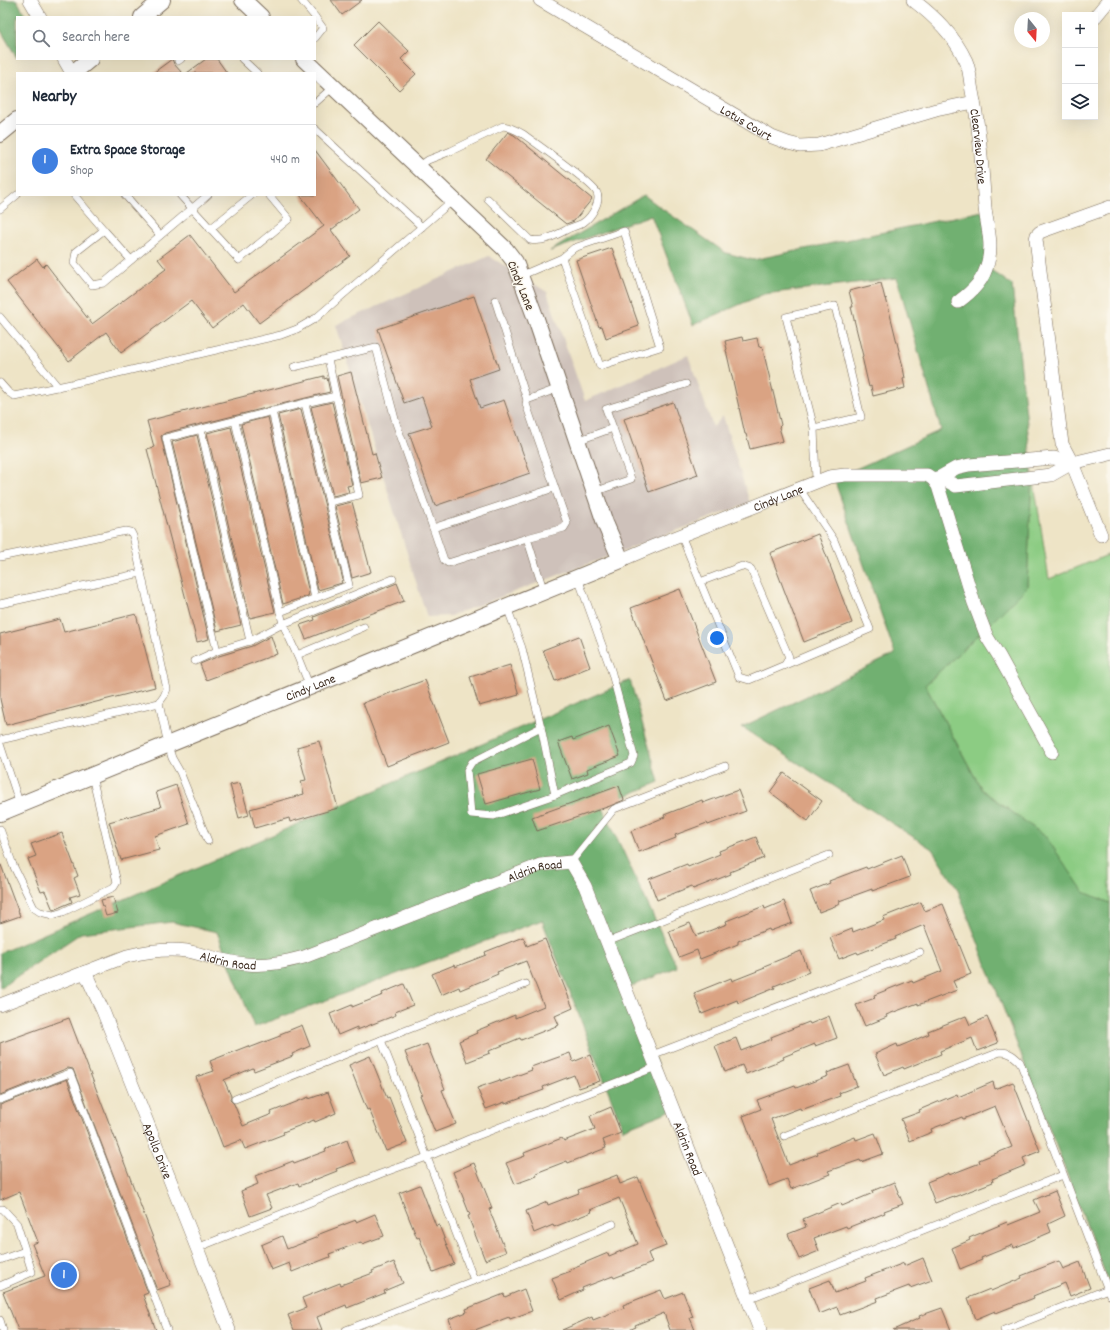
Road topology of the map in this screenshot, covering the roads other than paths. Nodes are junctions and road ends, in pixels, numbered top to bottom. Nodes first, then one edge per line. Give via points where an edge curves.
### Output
1 (30, 0) edge
2 (162, 0) edge
3 (243, 0) edge
4 (301, 0) edge
5 (540, 0) edge
6 (913, 0) edge
7 (1109, 0) edge
8 (1098, 13) edge
9 (39, 16) edge
10 (143, 16) edge
11 (260, 16) edge
12 (314, 16) edge
13 (316, 18) edge
14 (316, 37) edge
15 (65, 60) edge
16 (89, 60) edge
17 (243, 60) edge
18 (305, 60) edge
19 (73, 72) edge
20 (75, 72) edge
21 (256, 72) edge
22 (333, 87) junction
23 (316, 102) edge
24 (974, 102) junction
25 (16, 121) edge
26 (316, 130) edge
27 (0, 134) edge
28 (417, 167) junction
29 (16, 196) edge
30 (75, 196) edge
31 (127, 196) edge
32 (181, 196) edge
33 (207, 196) edge
34 (251, 196) edge
35 (270, 196) edge
36 (488, 199) dead end
37 (453, 200) junction
38 (1110, 207) edge
39 (0, 209) edge
40 (192, 209) junction
41 (422, 227) junction
42 (210, 229) junction
43 (104, 230) junction
44 (160, 235) junction
45 (562, 258) junction
46 (131, 260) junction
47 (520, 276) junction
48 (495, 300) dead end
49 (958, 302) dead end
50 (0, 317) edge
51 (328, 359) junction
52 (294, 367) dead end
53 (0, 383) edge
54 (686, 384) dead end
55 (58, 387) junction
56 (559, 388) junction
57 (336, 396) junction
58 (527, 400) junction
59 (305, 403) junction
60 (272, 412) junction
61 (236, 421) junction
62 (613, 428) junction
63 (814, 428) junction
64 (201, 430) junction
65 (577, 441) junction
66 (1110, 454) edge
67 (1072, 463) junction
68 (937, 480) junction
69 (816, 481) junction
70 (554, 488) junction
71 (799, 488) junction
72 (594, 492) junction
73 (329, 502) junction
74 (433, 528) junction
75 (681, 535) junction
76 (1102, 535) dead end
77 (526, 538) junction
78 (0, 557) edge
79 (621, 560) junction
80 (142, 573) junction
81 (578, 578) junction
82 (393, 579) dead end
83 (700, 582) junction
84 (544, 592) junction
85 (315, 598) junction
86 (0, 604) edge
87 (507, 607) junction
88 (280, 612) junction
89 (283, 624) junction
90 (364, 627) dead end
91 (250, 641) junction
92 (217, 652) junction
93 (297, 655) junction
94 (195, 661) dead end
95 (785, 665) junction
96 (310, 687) junction
97 (159, 703) junction
98 (541, 727) junction
99 (0, 740) edge
100 (0, 744) edge
101 (168, 745) junction
102 (1052, 752) dead end
103 (725, 766) dead end
104 (92, 776) junction
105 (555, 795) junction
106 (20, 805) junction
107 (0, 813) edge
108 (0, 829) edge
109 (208, 841) dead end
110 (829, 855) dead end
111 (571, 862) junction
112 (607, 942) junction
113 (920, 952) dead end
114 (85, 972) junction
115 (526, 984) dead end
116 (0, 1005) edge
117 (381, 1040) junction
118 (654, 1061) junction
119 (235, 1099) dead end
120 (0, 1100) edge
121 (784, 1136) dead end
122 (427, 1157) junction
123 (1063, 1175) junction
124 (0, 1209) edge
125 (613, 1224) dead end
126 (198, 1248) junction
127 (25, 1251) junction
128 (0, 1260) edge
129 (474, 1280) junction
130 (0, 1286) edge
131 (1109, 1292) edge
132 (748, 1299) junction
133 (0, 1320) edge
134 (2, 1330) edge
135 (167, 1330) edge
136 (229, 1330) edge
137 (346, 1330) edge
138 (760, 1330) edge
139 (1004, 1330) edge

1 - 9 street
2 - 10 street
3 - 11 street
4 - 12 lane
5 - 24 street, Lotus Court via 772,137 788,143 810,146 824,144 936,110
6 - 24 street, Clearview Drive via 939,22 957,45 966,63
7 - 8 street
13 - 14 lane via 323,28
15 - 19 street
16 - 20 street
17 - 21 lane
18 - 22 street, Cindy Lane
22 - 23 lane
22 - 28 street, Cindy Lane
24 - 49 street, Clearview Drive via 990,248 982,278 972,292
25 - 27 street
26 - 41 lane
28 - 36 lane via 503,126 510,127 576,173 598,193 591,215 584,222 536,242 530,240
28 - 37 street, Cindy Lane
29 - 39 lane
30 - 43 lane
31 - 44 lane
32 - 40 lane
33 - 40 lane
34 - 42 lane
35 - 42 lane via 289,218 239,260
37 - 41 lane
37 - 47 street, Cindy Lane via 505,249 515,262
38 - 67 street via 1040,232 1036,239 1062,444
40 - 42 lane
40 - 44 lane
41 - 55 lane via 321,314 297,329 281,335
43 - 46 lane
43 - 46 lane via 76,252 74,263 92,285 104,283
44 - 46 lane
45 - 45 lane via 574,248 624,231 660,347 600,366
45 - 47 lane
47 - 56 street, Cindy Lane
48 - 58 lane
50 - 55 lane
51 - 52 lane
51 - 57 lane
51 - 74 lane via 376,348 396,423
53 - 55 lane via 14,396
54 - 62 lane via 606,409
56 - 58 lane
56 - 65 street, Cindy Lane
57 - 59 lane
57 - 73 lane via 359,495
58 - 70 lane via 526,404
59 - 60 lane
59 - 73 lane
60 - 61 lane
60 - 85 lane
61 - 64 lane
61 - 88 lane
62 - 65 lane
62 - 72 lane via 631,479
63 - 63 lane via 786,317 835,306 861,417
63 - 69 lane
64 - 91 lane
64 - 92 lane via 166,438
65 - 72 street, Cindy Lane
66 - 67 street
67 - 68 street, Cindy Lane via 1051,475 956,486
67 - 68 street via 1054,458 969,465 956,468
67 - 76 street
68 - 69 street, Cindy Lane via 927,475 845,475
68 - 102 street via 974,603 987,637
69 - 71 street, Cindy Lane
70 - 74 lane
70 - 77 lane via 567,523 564,528
71 - 75 street, Cindy Lane
71 - 95 lane via 834,540 870,629
72 - 79 street, Cindy Lane
73 - 85 lane via 349,585
74 - 77 lane via 444,560 448,563
75 - 79 street, Cindy Lane
75 - 83 lane
77 - 84 lane
78 - 80 lane via 126,531 134,536
79 - 81 street, Cindy Lane
80 - 86 lane
80 - 97 lane via 167,689
81 - 84 street, Cindy Lane
81 - 105 lane via 611,670 634,756 631,763
82 - 89 lane
83 - 95 lane via 739,677 749,680
83 - 95 lane via 742,566 751,569 789,657
84 - 87 street, Cindy Lane
85 - 88 lane
87 - 96 street, Cindy Lane
87 - 98 lane via 522,648
88 - 89 lane
89 - 91 lane
89 - 93 lane
90 - 93 lane
91 - 92 lane
92 - 94 lane
93 - 96 lane
96 - 101 street, Cindy Lane
97 - 99 lane
97 - 101 lane
98 - 105 lane
98 - 105 lane via 472,762 467,770 471,814 494,816
100 - 106 lane
101 - 104 street, Cindy Lane
101 - 109 lane
103 - 111 lane via 614,809
104 - 106 street, Cindy Lane
104 - 108 lane via 117,882 114,887 62,912 53,915 40,912 34,908
106 - 107 street, Cindy Lane
110 - 112 lane
111 - 112 street, Aldrin Road via 585,886
111 - 114 street, Aldrin Road via 540,864 286,962 246,964 188,952 160,950 127,956
112 - 118 street, Aldrin Road
113 - 118 lane
114 - 116 street, Aldrin Road
114 - 126 street, Apollo Drive
115 - 117 lane
117 - 119 lane
117 - 122 lane
118 - 122 lane
118 - 132 street, Aldrin Road
120 - 135 lane via 70,1073
121 - 123 lane via 1000,1052 1006,1052 1020,1062
122 - 126 lane
122 - 129 lane
123 - 131 lane
123 - 132 lane
124 - 127 lane via 17,1224
125 - 129 lane
126 - 136 street, Apollo Drive
127 - 128 lane
127 - 130 lane via 32,1272
129 - 137 lane
131 - 139 lane
132 - 138 street, Aldrin Road
133 - 134 lane

